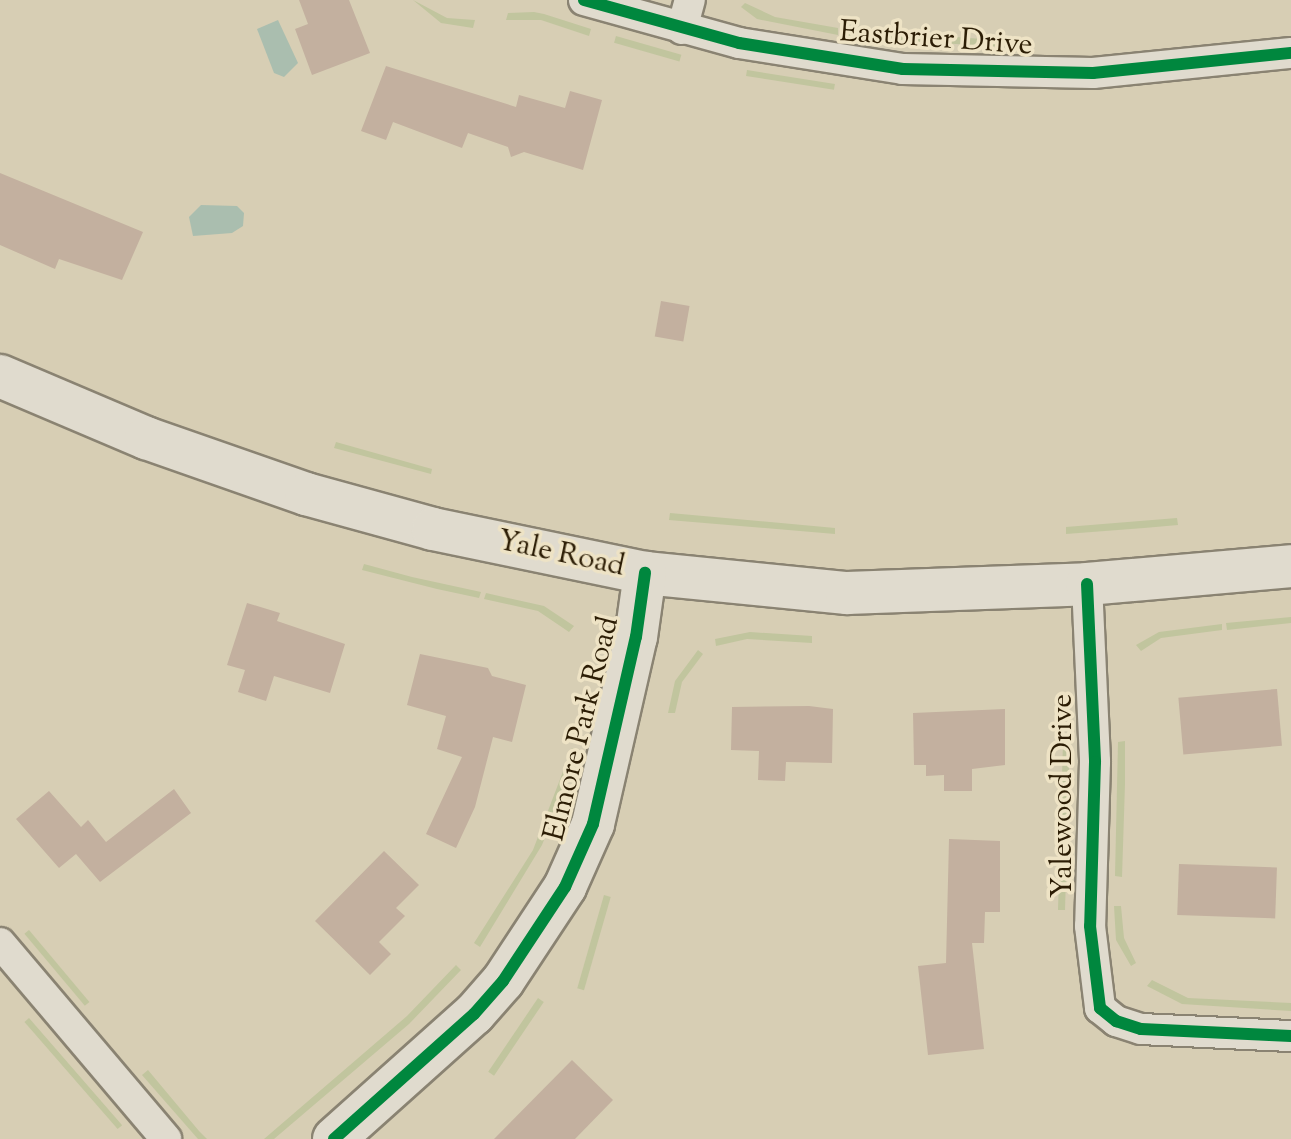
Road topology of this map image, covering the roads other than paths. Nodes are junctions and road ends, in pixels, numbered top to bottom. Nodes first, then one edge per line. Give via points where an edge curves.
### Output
1 (584, 0) edge
2 (686, 14) edge
3 (1291, 53) edge
4 (0, 376) edge
5 (1291, 566) edge
6 (645, 573) junction
7 (1087, 584) junction
8 (0, 943) edge
9 (1291, 1036) edge
10 (166, 1139) edge
11 (334, 1139) edge

1 - 2 street, Eastbrier Drive
2 - 3 street, Eastbrier Drive via 816,58 965,73 1093,73
4 - 6 main road, Yale Road via 146,438 306,494 433,529
5 - 7 main road, Yale Road
6 - 7 main road, Yale Road via 847,593
6 - 11 main road, Elmore Park Road via 636,637 593,824 565,887 503,981 474,1014
7 - 9 street, Yalewood Drive via 1095,762 1090,926 1100,1008 1116,1021 1141,1029
8 - 10 street

